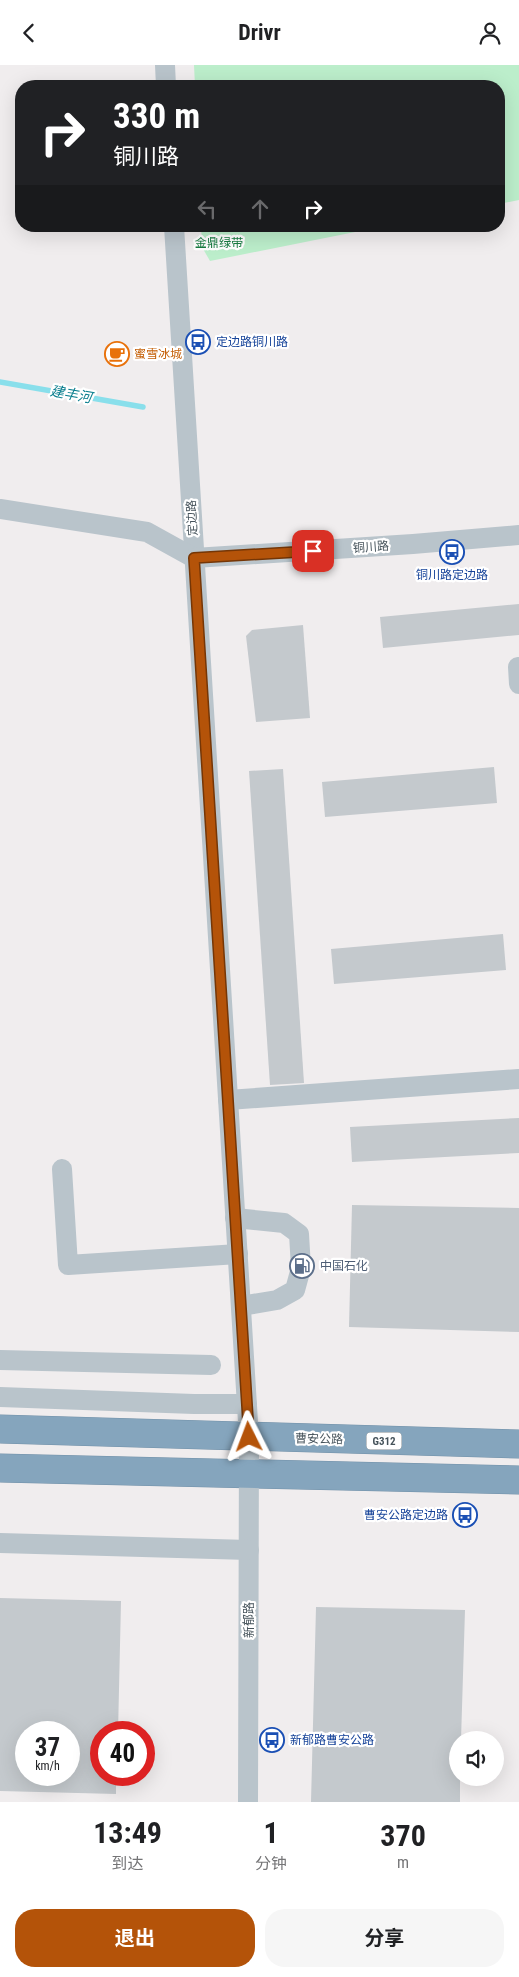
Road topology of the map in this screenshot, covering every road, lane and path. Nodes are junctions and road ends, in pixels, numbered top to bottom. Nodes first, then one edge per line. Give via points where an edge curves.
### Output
1 (165, 65) edge
2 (166, 80) edge
3 (174, 232) edge
4 (0, 509) edge
5 (519, 535) edge
6 (194, 558) junction
7 (519, 1079) edge
8 (228, 1100) junction
9 (62, 1169) dead end
10 (236, 1218) junction
11 (238, 1254) junction
12 (241, 1306) junction
13 (0, 1359) edge
14 (211, 1365) dead end
15 (0, 1397) edge
16 (247, 1404) junction
17 (0, 1429) edge
18 (249, 1437) junction
19 (519, 1444) edge
20 (0, 1468) edge
21 (250, 1474) junction
22 (519, 1480) edge
23 (0, 1543) edge
24 (249, 1550) junction
25 (248, 1802) edge

1 - 2 street
3 - 6 street, 定边路
4 - 6 street via 147,532
5 - 6 street, 铜川路
6 - 8 street, 定边路
7 - 8 street
8 - 10 street, 定边路
9 - 11 street via 68,1265
10 - 11 street, 定边路
10 - 12 street via 284,1223 299,1234 301,1268 295,1290 277,1300
11 - 12 street, 定边路
12 - 16 street, 定边路
13 - 14 street
15 - 16 street
16 - 18 street, 定边路
17 - 18 highway, 曹安公路 / G312
18 - 19 highway, 曹安公路 / G312
18 - 21 street, 新郁路
20 - 21 highway
21 - 22 highway
21 - 24 street, 新郁路
23 - 24 street
24 - 25 street, 新郁路

